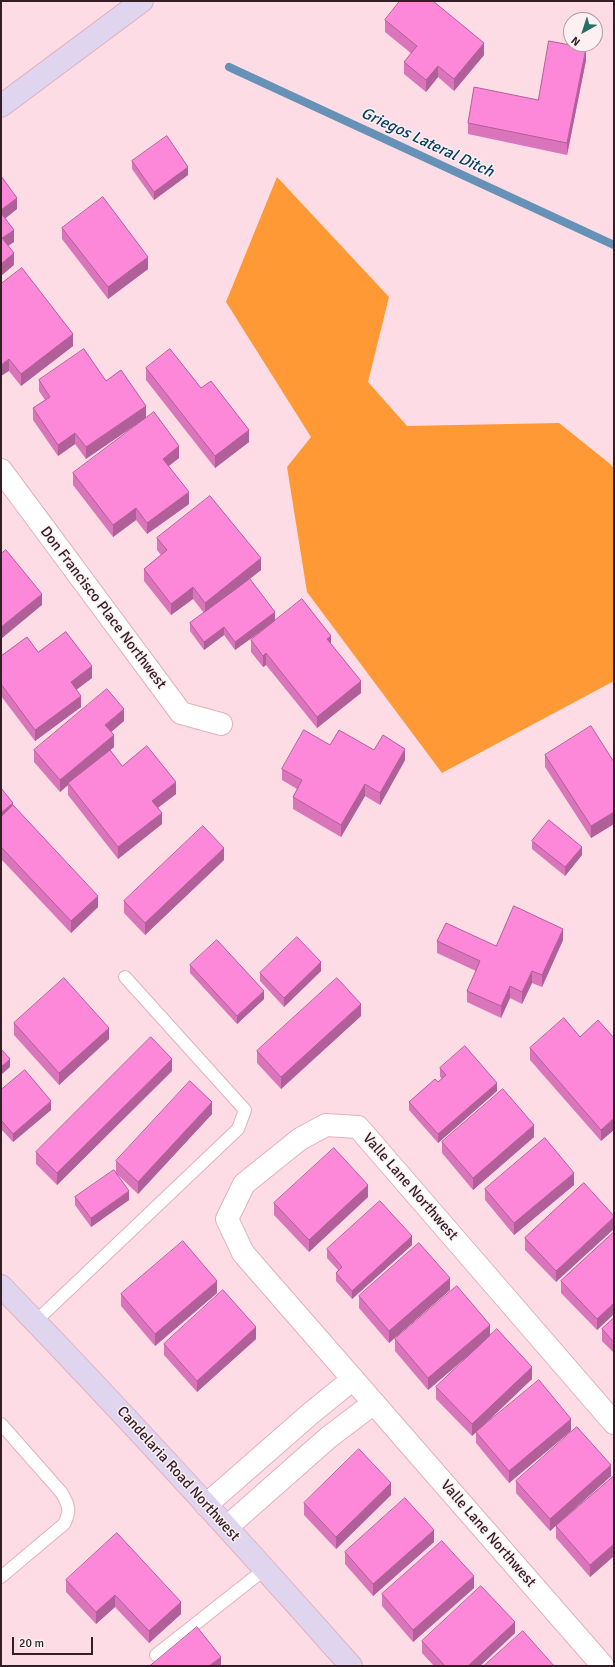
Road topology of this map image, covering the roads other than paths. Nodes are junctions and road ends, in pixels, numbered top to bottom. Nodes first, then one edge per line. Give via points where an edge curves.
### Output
1 (142, 1) edge
2 (1, 106) edge
3 (1, 470) edge
4 (221, 724) dead end
5 (125, 977) dead end
6 (1, 1286) edge
7 (35, 1322) junction
8 (353, 1379) junction
9 (374, 1403) junction
10 (614, 1423) edge
11 (1, 1424) edge
12 (206, 1505) junction
13 (227, 1527) junction
14 (265, 1570) junction
15 (1, 1577) edge
16 (156, 1655) dead end
17 (351, 1666) edge
18 (603, 1666) edge

1 - 2 main road
3 - 4 street, Don Francisco Place Northwest via 182,713
5 - 7 lane via 245,1110 238,1129
6 - 7 main road, Candelaria Road Northwest
7 - 12 main road, Candelaria Road Northwest
8 - 9 street, Valle Lane Northwest
8 - 10 street, Valle Lane Northwest via 243,1253 227,1219 244,1184 300,1139 326,1125 358,1127
8 - 12 street
9 - 13 street via 329,1437
9 - 18 street, Valle Lane Northwest
11 - 15 lane via 61,1492 68,1503 69,1515 64,1524
12 - 13 main road, Candelaria Road Northwest
13 - 14 main road, Candelaria Road Northwest
14 - 16 lane
14 - 17 main road, Candelaria Road Northwest

